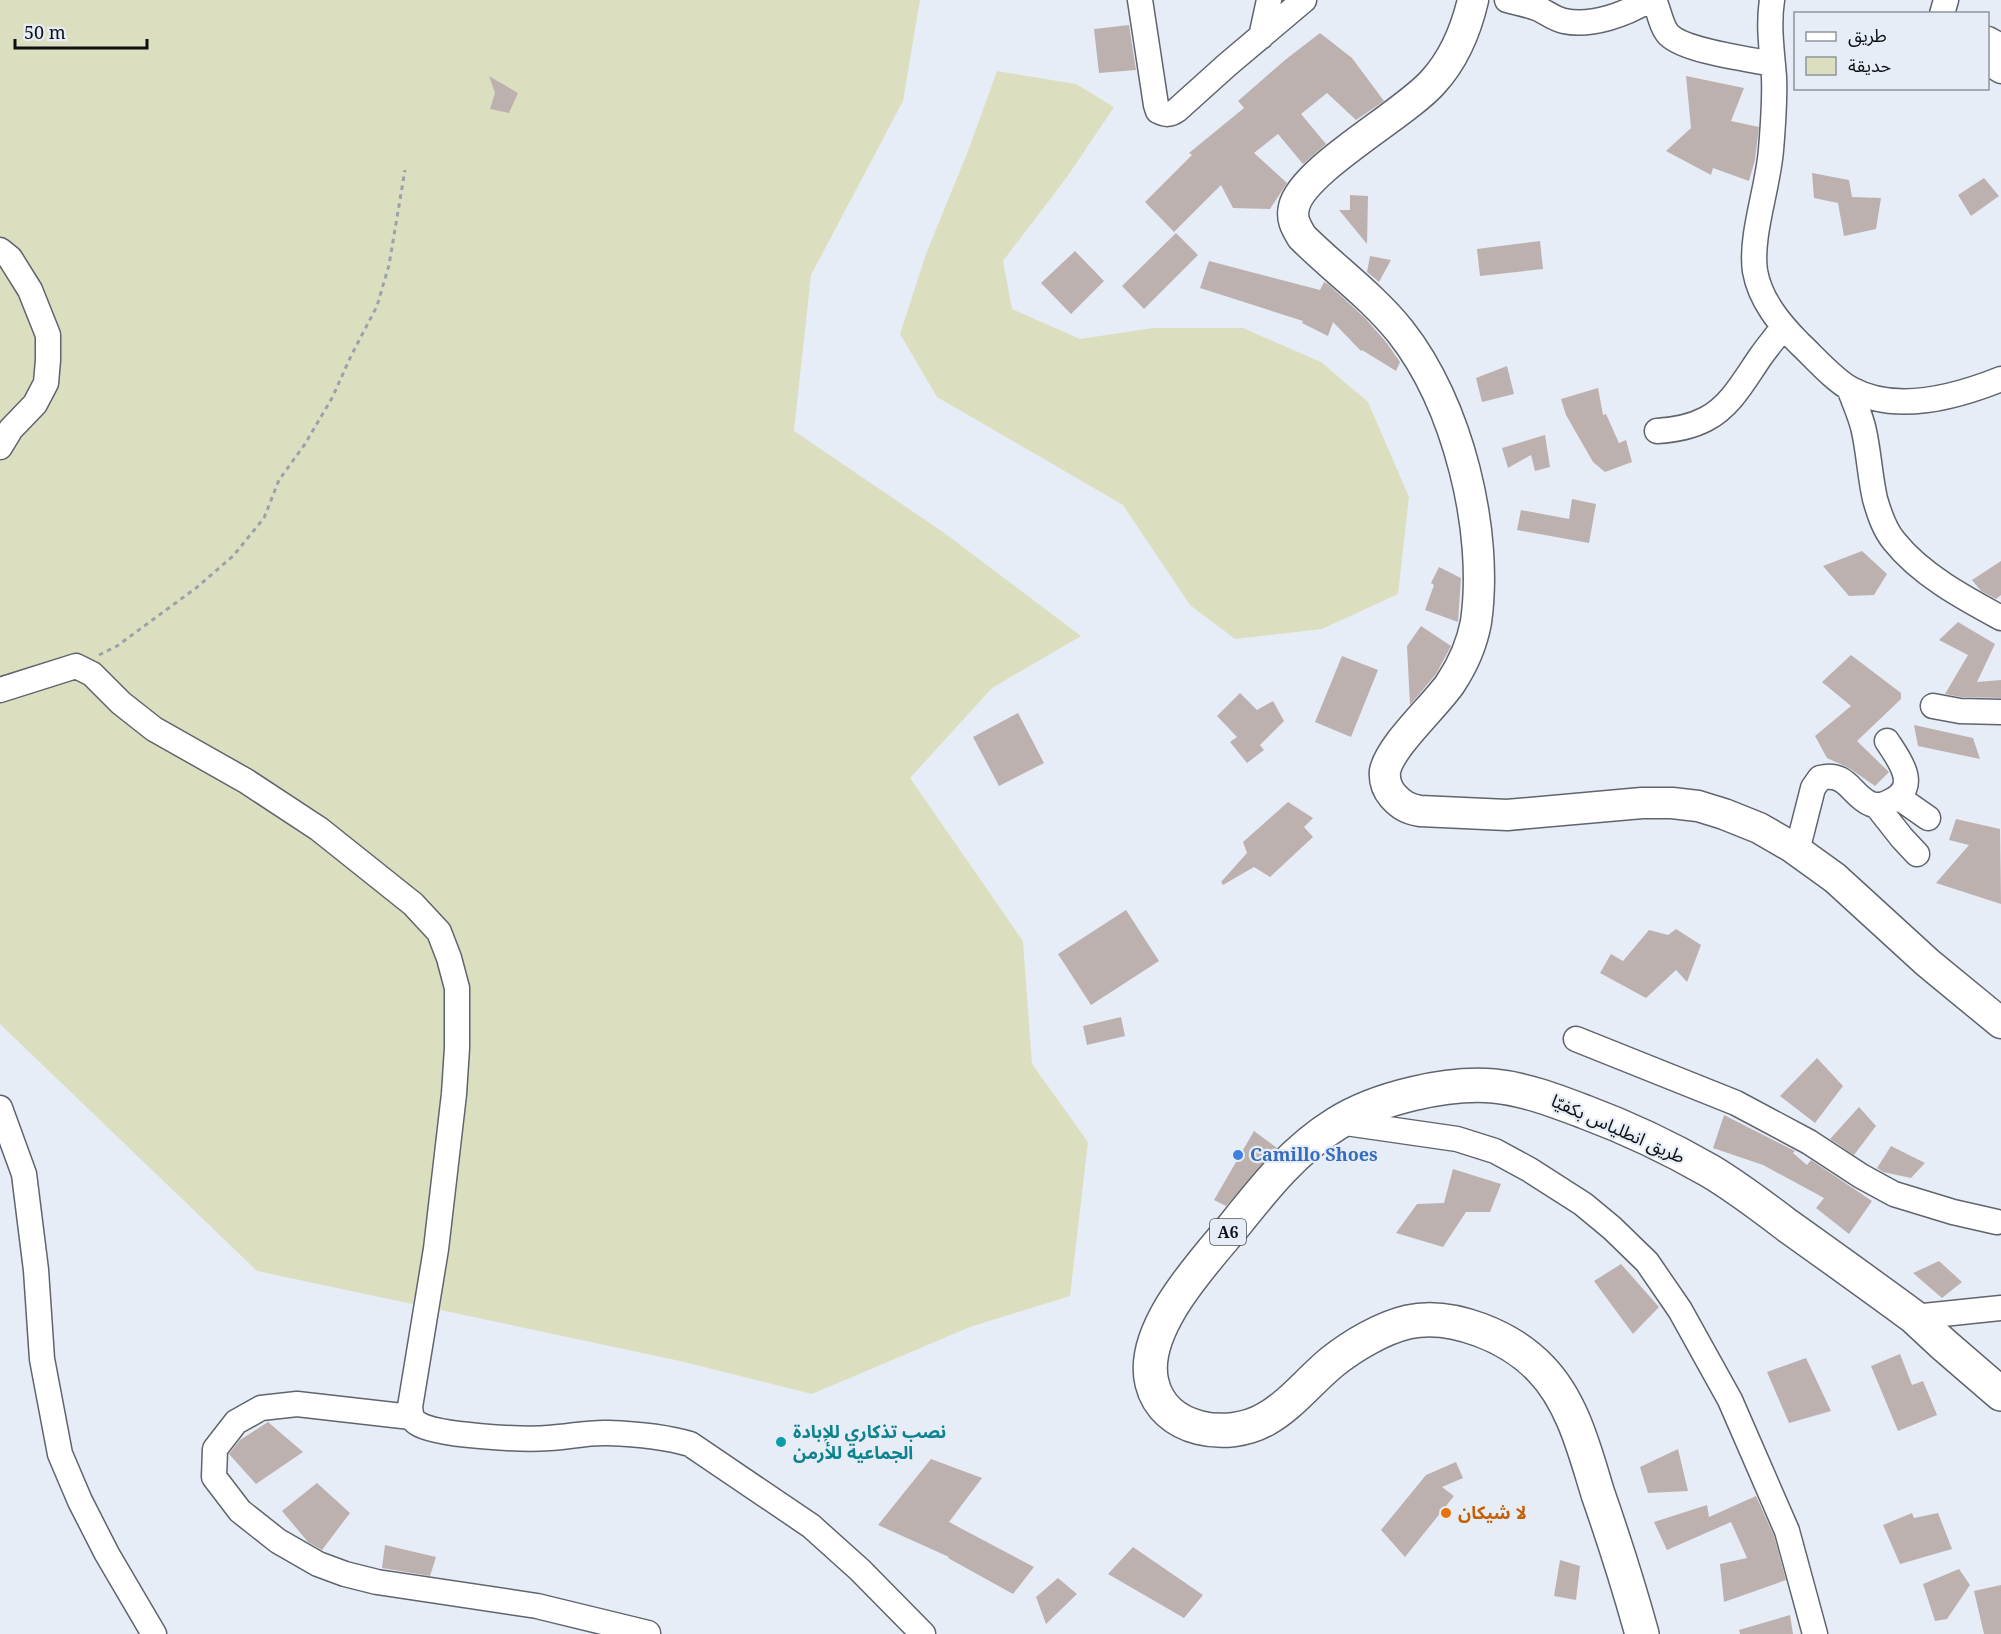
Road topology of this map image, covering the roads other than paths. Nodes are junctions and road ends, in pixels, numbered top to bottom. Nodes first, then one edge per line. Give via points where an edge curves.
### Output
1 (1140, 0) edge
2 (1269, 0) edge
3 (1305, 0) edge
4 (1473, 0) edge
5 (1507, 0) edge
6 (1650, 0) edge
7 (1654, 0) edge
8 (1772, 0) edge
9 (1261, 37) junction
10 (1773, 64) junction
11 (0, 250) edge
12 (1783, 327) junction
13 (2001, 379) edge
14 (1848, 388) junction
15 (1657, 431) dead end
16 (0, 447) edge
17 (1997, 611) edge
18 (0, 690) edge
19 (1933, 706) dead end
20 (2001, 712) edge
21 (1887, 741) dead end
22 (1887, 801) junction
23 (1928, 818) dead end
24 (1797, 851) junction
25 (1917, 854) dead end
26 (2001, 1023) edge
27 (1576, 1039) dead end
28 (0, 1108) edge
29 (1339, 1122) junction
30 (2000, 1226) edge
31 (2001, 1308) edge
32 (1914, 1317) junction
33 (2001, 1394) edge
34 (411, 1417) junction
35 (154, 1634) edge
36 (642, 1634) edge
37 (648, 1634) edge
38 (923, 1634) edge
39 (1642, 1634) edge
40 (1815, 1634) edge

1 - 9 street via 1156,105 1164,115 1177,110
2 - 9 street
3 - 9 street
4 - 24 main road via 1452,56 1433,82 1318,173 1294,206 1293,223 1302,237 1382,310 1425,368 1453,429 1475,519 1478,606 1474,633 1450,685 1396,750 1385,770 1385,784 1408,809 1442,813 1507,814 1642,803 1698,806 1759,828
5 - 6 street via 1579,22 1599,20
7 - 10 street via 1666,31 1676,40
8 - 10 street
10 - 12 street via 1771,149 1755,241 1755,272 1764,298
11 - 16 street via 10,258 30,290 48,335 46,383 35,404
12 - 14 street
12 - 15 street via 1718,411 1689,426
13 - 14 street via 1926,400 1869,398
14 - 17 street via 1864,430 1875,500 1893,540 1921,567 1970,602
18 - 34 street via 76,666 92,674 154,729 246,781 319,829 413,904 439,932 457,988 454,1094
19 - 20 street
21 - 22 street via 1906,772 1905,786
22 - 23 street
22 - 24 street via 1866,801 1844,781 1820,778 1813,788
22 - 25 street via 1889,822
24 - 26 main road via 1835,878
27 - 30 street via 1736,1104 1809,1142 1894,1194
28 - 35 street via 24,1174 42,1359 60,1454 107,1554
29 - 32 highway, طريق انطلياس بكفيّا / A6 via 1381,1102 1460,1088 1494,1086 1551,1099 1648,1138 1713,1173
29 - 39 highway, طريق انطلياس بكفيّا / A6 via 1290,1160 1182,1289 1150,1356 1152,1383 1161,1403 1195,1428 1224,1431 1268,1418 1333,1360 1410,1321 1444,1320 1496,1337 1541,1368 1561,1396 1581,1440
29 - 40 street via 1457,1139 1495,1151 1583,1204 1647,1262 1680,1310 1730,1400 1787,1531
31 - 32 street
32 - 33 highway, طريق انطلياس بكفيّا / A6
34 - 37 street via 297,1404 261,1408 236,1422 214,1449 214,1477 240,1511 278,1541 345,1574 537,1606
34 - 38 street via 418,1424 461,1435 549,1438 606,1433 690,1444 811,1526 860,1569
36 - 37 street

